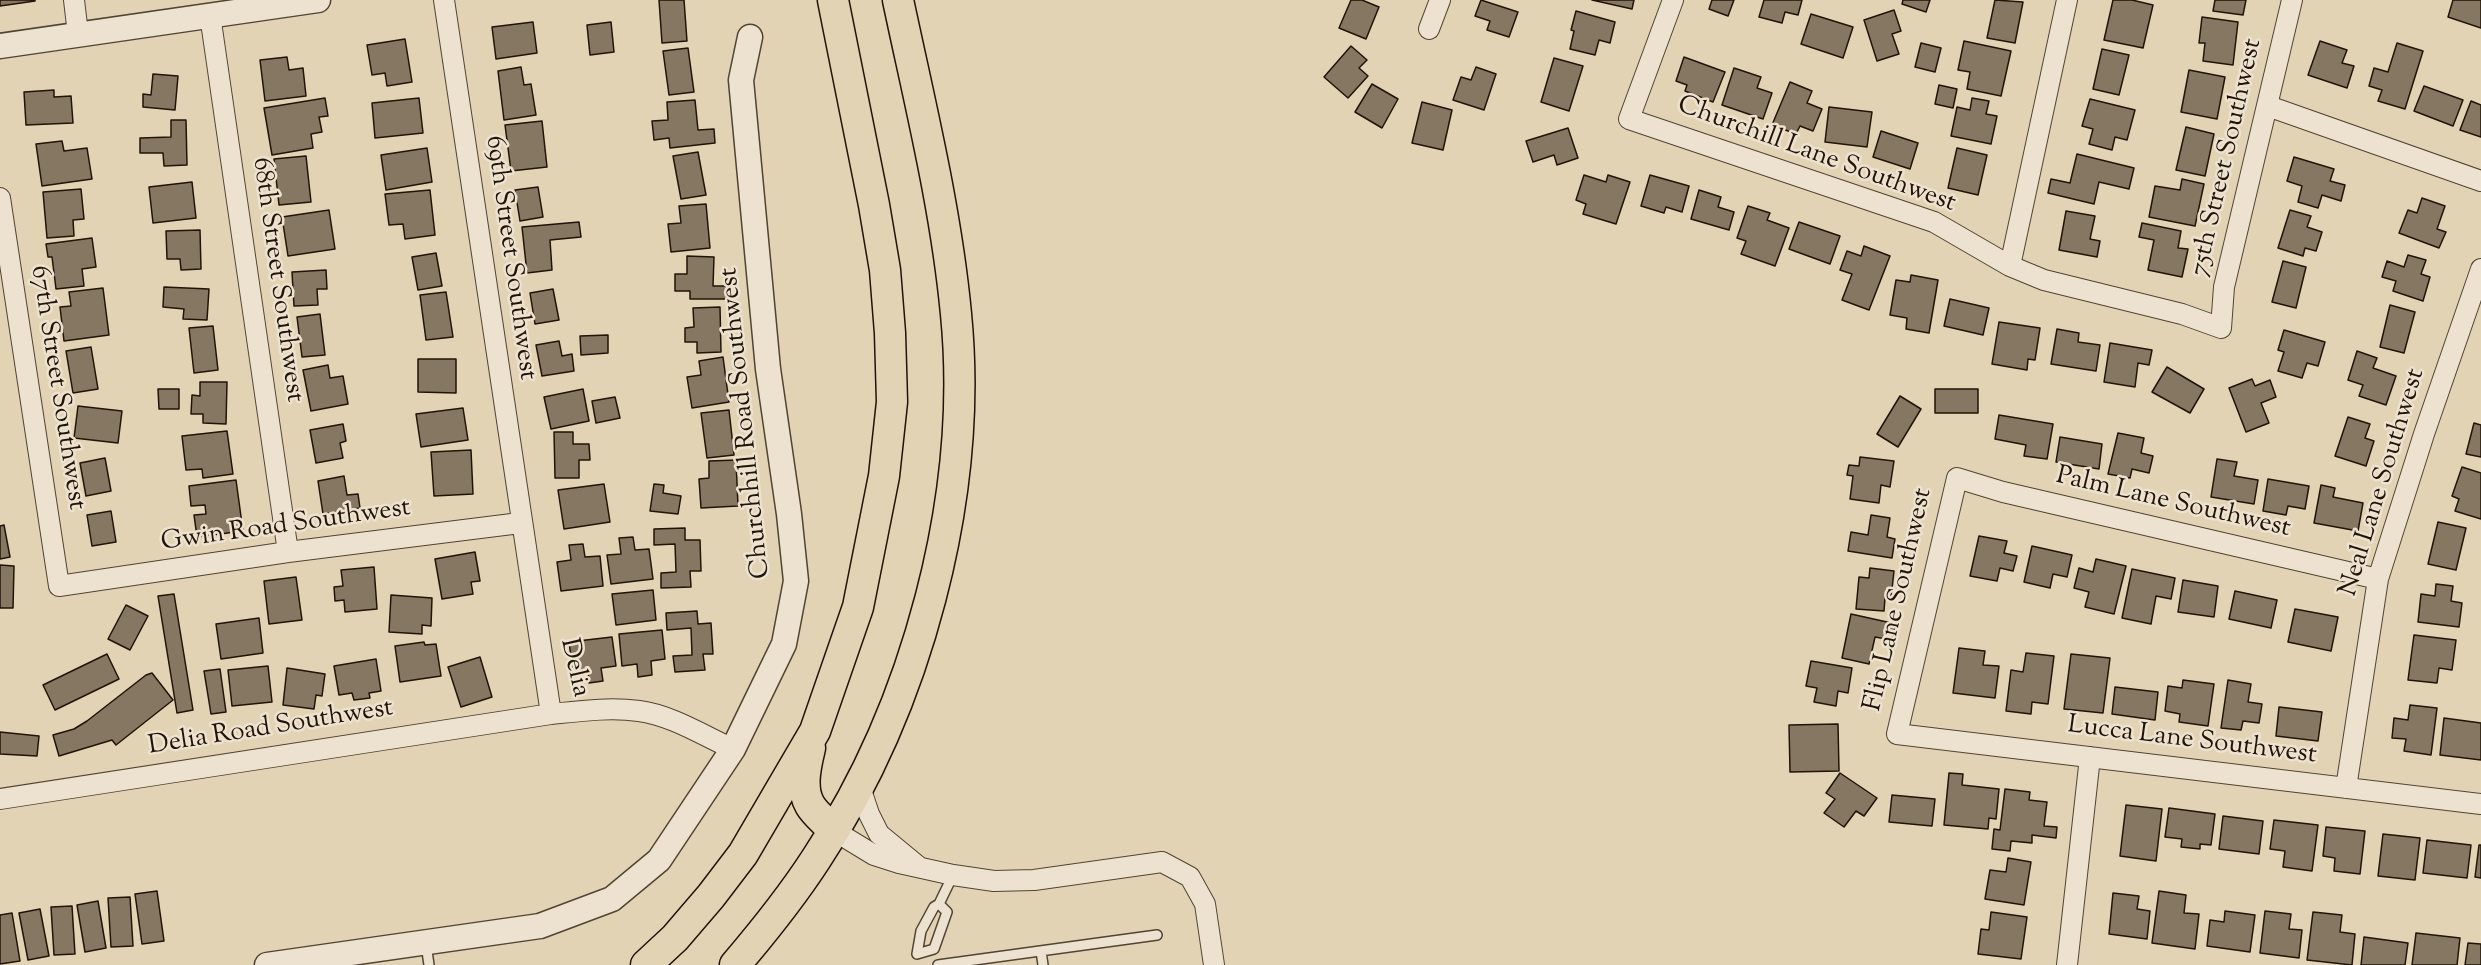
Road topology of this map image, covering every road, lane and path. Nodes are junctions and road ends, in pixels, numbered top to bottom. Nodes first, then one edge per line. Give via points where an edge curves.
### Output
1 (74, 0) edge
2 (318, 0) edge
3 (444, 0) edge
4 (834, 0) edge
5 (898, 0) edge
6 (1440, 0) edge
7 (1673, 0) edge
8 (2067, 0) edge
9 (2292, 0) edge
10 (210, 15) junction
11 (1429, 29) dead end
12 (78, 34) junction
13 (750, 37) dead end
14 (0, 46) edge
15 (2268, 106) junction
16 (2481, 181) edge
17 (0, 198) edge
18 (2010, 266) junction
19 (2481, 269) edge
20 (2221, 328) joint
21 (1957, 478) joint
22 (520, 523) junction
23 (288, 552) junction
24 (2378, 579) junction
25 (59, 586) joint
26 (550, 714) junction
27 (814, 731) junction
28 (1897, 734) joint
29 (733, 749) junction
30 (2090, 757) junction
31 (860, 784) junction
32 (2346, 788) junction
33 (0, 799) edge
34 (2481, 804) edge
35 (833, 830) junction
36 (919, 867) junction
37 (953, 876) junction
38 (939, 904) junction
39 (1157, 934) dead end
40 (1041, 951) junction
41 (428, 954) edge
42 (917, 954) junction
43 (267, 965) edge
44 (646, 965) edge
45 (735, 965) edge
46 (912, 965) edge
47 (938, 965) edge
48 (1043, 965) edge
49 (1214, 965) edge
50 (2067, 965) edge

1 - 12 street
2 - 10 street
3 - 22 street, 69th Street Southwest
4 - 27 main road via 885,270 892,402 884,476 858,607
5 - 31 main road via 949,249 957,317 957,437 941,554 927,612 909,669
6 - 11 street
7 - 18 street, Churchill Lane Southwest via 1629,118 1934,222
8 - 18 street
9 - 15 street, 75th Street Southwest
10 - 12 street
10 - 23 street, 68th Street Southwest
12 - 14 street
13 - 29 street, Churchhill Road Southwest via 741,80 768,369 796,580 784,644
15 - 16 street
15 - 20 street, 75th Street Southwest via 2224,287
17 - 25 street, 67th Street Southwest
18 - 20 street, Churchill Lane Southwest via 2044,280 2182,314
19 - 24 street, Neal Lane Southwest
21 - 24 street, Palm Lane Southwest
21 - 28 street, Flip Lane Southwest
22 - 23 street, Gwin Road Southwest
22 - 26 street, Delia
23 - 25 street, Gwin Road Southwest
24 - 32 street, Neal Lane Southwest
26 - 29 street, Delia via 609,709 640,711
26 - 33 street, Delia Road Southwest
27 - 35 main road via 805,786 809,804
27 - 44 main road via 743,854 675,938
28 - 30 street, Lucca Lane Southwest
29 - 41 street, Churchhill Road Southwest via 659,860 612,899 540,926
30 - 32 street, Lucca Lane Southwest
30 - 50 street
31 - 35 main road
31 - 36 street via 879,834
32 - 34 street, Lucca Lane Southwest
35 - 36 street via 874,855
35 - 45 main road via 767,927
36 - 37 street
37 - 38 lane
37 - 49 street via 1034,880 1162,862 1191,877 1205,904
38 - 42 lane via 921,931
38 - 42 lane via 947,912 934,949
39 - 40 lane
40 - 47 lane
40 - 48 lane
41 - 43 street, Churchhill Road Southwest
42 - 46 lane

